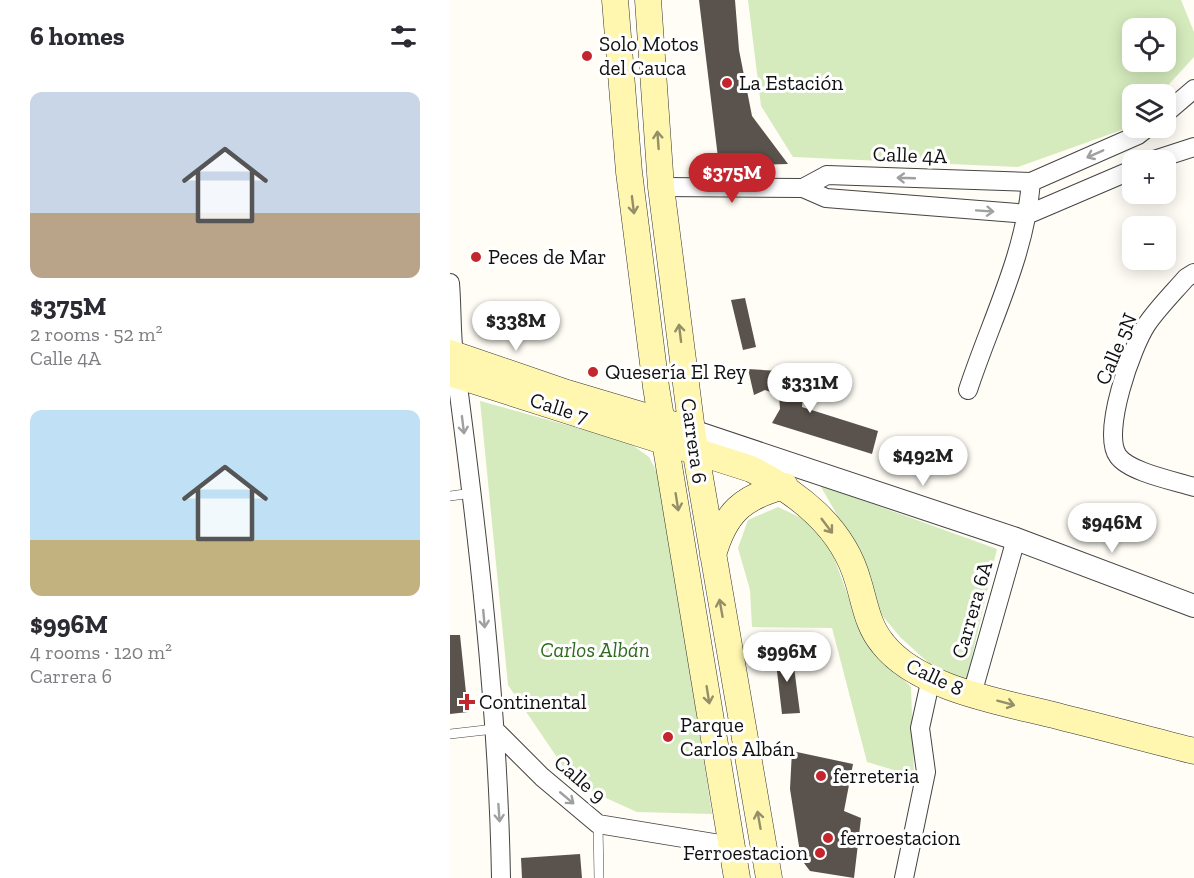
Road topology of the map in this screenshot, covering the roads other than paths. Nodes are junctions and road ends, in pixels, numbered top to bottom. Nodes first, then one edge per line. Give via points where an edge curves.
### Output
1 (615, 0) edge
2 (648, 0) edge
3 (1194, 89) edge
4 (1176, 104) edge
5 (1131, 138) edge
6 (1194, 147) edge
7 (1176, 153) edge
8 (1122, 174) edge
9 (1031, 182) junction
10 (662, 188) junction
11 (803, 188) junction
12 (1029, 214) junction
13 (1194, 273) edge
14 (450, 283) edge
15 (450, 288) edge
16 (453, 364) edge
17 (968, 390) dead end
18 (665, 433) junction
19 (694, 442) junction
20 (785, 486) junction
21 (1194, 488) edge
22 (472, 493) junction
23 (450, 496) edge
24 (1016, 539) junction
25 (712, 557) junction
26 (1194, 606) edge
27 (931, 678) junction
28 (972, 694) junction
29 (494, 729) junction
30 (450, 734) edge
31 (1194, 752) edge
32 (598, 824) junction
33 (732, 846) junction
34 (501, 878) edge
35 (599, 878) edge
36 (737, 878) edge
37 (769, 878) edge
38 (904, 878) edge

1 -> 18 main road, Carrera 6 via 629,172
10 -> 2 main road, Carrera 6
3 - 4 street
5 -> 9 street, Calle 4A
6 - 7 street
8 - 12 street
9 -> 11 street, Calle 4A via 827,175
9 - 12 street
10 - 11 street, Calle 4A
19 -> 10 main road, Carrera 6
11 -> 12 street via 826,198
12 - 17 street via 1017,262
13 - 21 street, Calle 5N via 1146,325 1121,388 1112,440 1118,456 1132,467
14 - 15 street
15 - 16 street
16 - 18 main road, Calle 7
16 - 18 main road, Calle 7 via 567,393
16 -> 22 street
18 - 19 main road, Calle 8
18 -> 33 main road, Carrera 6
19 - 20 main road, Calle 8
19 - 24 street
19 - 25 main road, Carrera 6
20 - 25 main road via 758,493 736,509 720,531
20 -> 27 main road, Calle 8 via 817,512 843,547 858,579 870,625 883,644 903,663
22 - 23 lane
22 -> 29 street
24 - 26 street
24 - 28 street, Carrera 6A
37 -> 25 main road, Carrera 6
27 - 28 main road, Calle 8
27 - 38 street via 920,728 927,772
28 -> 31 main road, Calle 8
29 - 30 lane
29 -> 32 street, Calle 9 via 542,777
29 -> 34 street
32 - 33 street, Calle 9
32 - 35 lane
33 - 36 main road, Carrera 6

